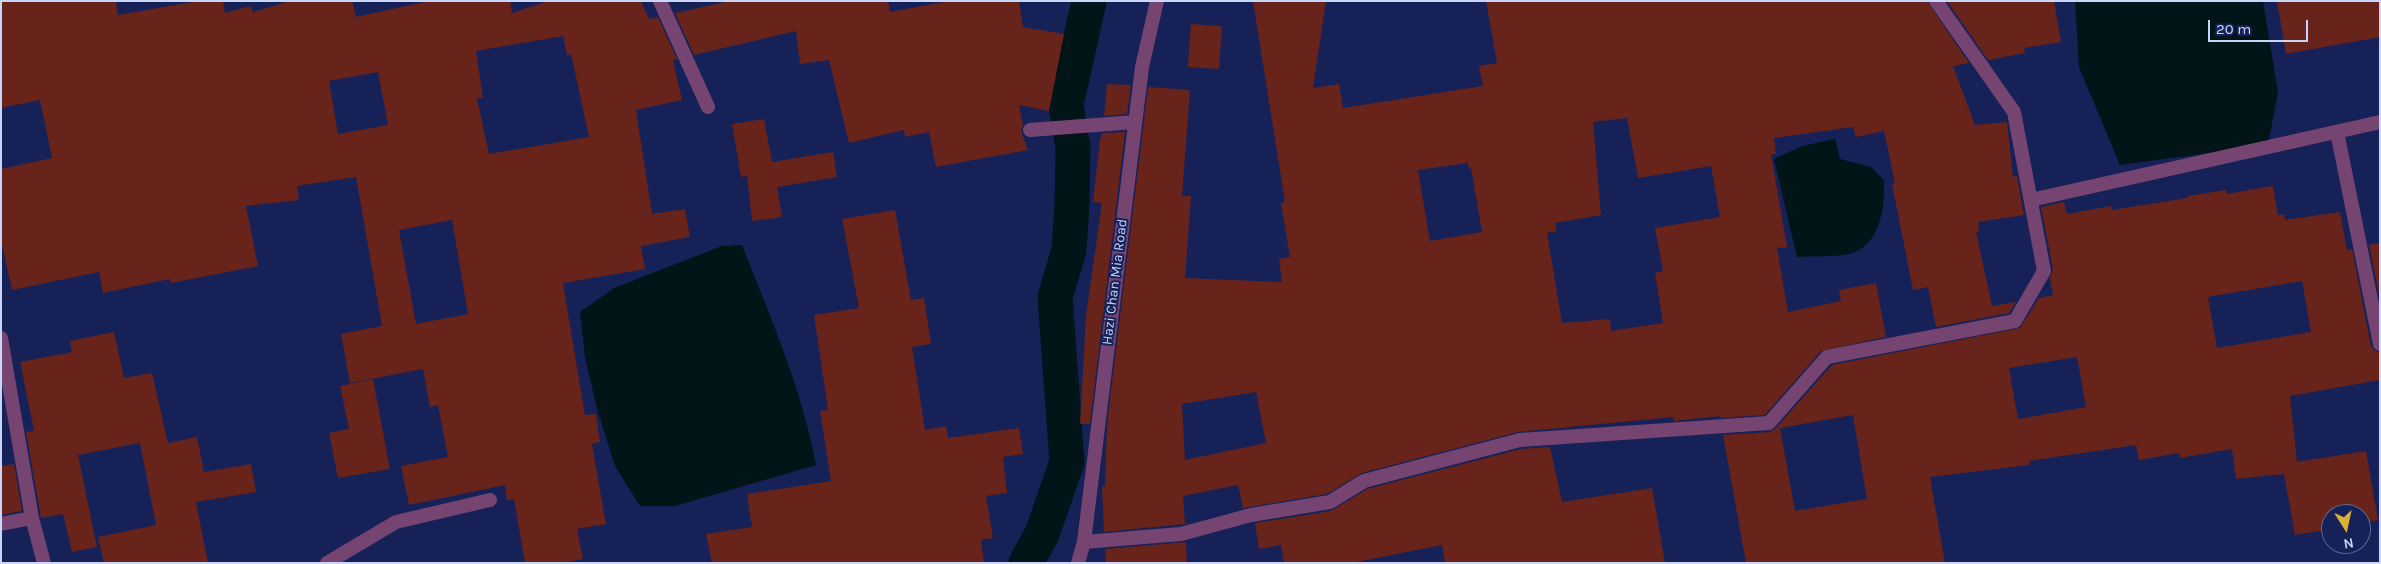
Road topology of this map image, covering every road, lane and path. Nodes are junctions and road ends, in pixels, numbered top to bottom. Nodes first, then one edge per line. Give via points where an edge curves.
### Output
1 (660, 1) edge
2 (1157, 1) edge
3 (1936, 1) edge
4 (708, 107) dead end
5 (1135, 122) junction
6 (2380, 122) edge
7 (1030, 130) dead end
8 (2337, 132) junction
9 (2031, 200) junction
10 (1, 338) edge
11 (2380, 344) edge
12 (490, 500) dead end
13 (32, 518) junction
14 (1, 524) edge
15 (1084, 542) junction
16 (44, 563) edge
17 (327, 563) edge
18 (1078, 563) edge

1 - 4 street
2 - 5 street, Hazi Chan Mia Road via 1142,67
3 - 9 street via 2014,112
5 - 7 street
5 - 15 street, Hazi Chan Mia Road
6 - 8 street
8 - 9 street
8 - 11 street
9 - 15 street via 2044,272 2014,321 1827,357 1769,423 1520,440 1364,481 1330,502 1251,515 1181,534
10 - 13 street
12 - 17 street via 396,522
13 - 14 street
13 - 16 street
15 - 18 street, Hazi Chan Mia Road

